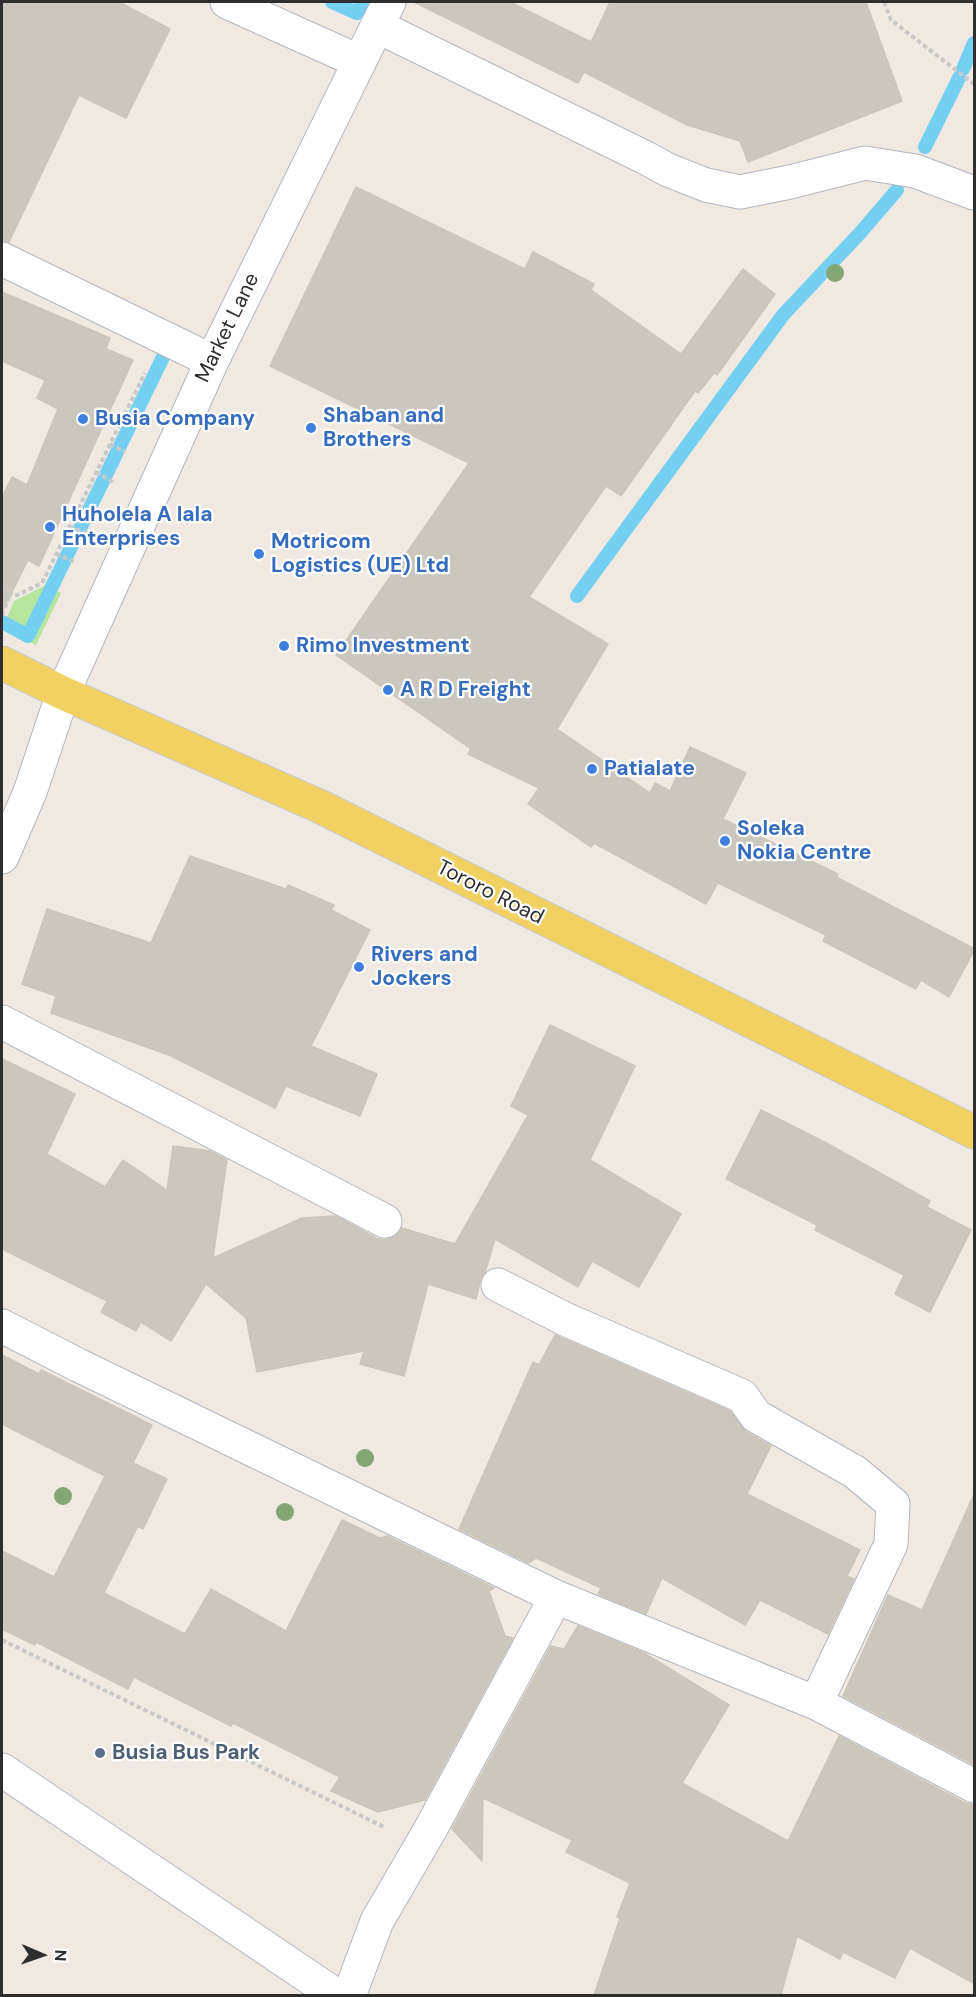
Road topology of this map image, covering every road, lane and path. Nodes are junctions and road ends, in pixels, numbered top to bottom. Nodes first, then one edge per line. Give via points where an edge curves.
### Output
1 (227, 2) edge
2 (884, 2) edge
3 (383, 14) edge
4 (358, 61) junction
5 (975, 84) edge
6 (974, 191) edge
7 (2, 259) edge
8 (162, 337) junction
9 (212, 361) junction
10 (122, 419) junction
11 (138, 427) dead end
12 (110, 444) junction
13 (126, 453) dead end
14 (96, 472) junction
15 (114, 482) dead end
16 (69, 526) junction
17 (84, 532) dead end
18 (56, 554) junction
19 (73, 561) dead end
20 (2, 589) edge
21 (11, 593) junction
22 (2, 615) edge
23 (2, 663) edge
24 (63, 693) junction
25 (2, 857) edge
26 (2, 1022) edge
27 (975, 1132) edge
28 (385, 1221) dead end
29 (498, 1285) dead end
30 (2, 1326) edge
31 (556, 1597) junction
32 (2, 1640) edge
33 (816, 1703) junction
34 (2, 1770) edge
35 (975, 1786) edge
36 (421, 1845) junction
37 (337, 1995) edge
38 (349, 1995) edge

1 - 4 street
2 - 5 path via 891,20
3 - 4 street, Market Lane
3 - 6 street via 668,170 706,185 740,192 865,163 915,171
4 - 9 street, Market Lane
7 - 8 street
8 - 9 street
8 - 10 path
9 - 24 street, Market Lane
10 - 11 path
10 - 12 path
12 - 13 path
12 - 14 path
14 - 15 path
14 - 16 path
16 - 17 path
16 - 18 path
18 - 19 path
18 - 21 path via 42,583 15,596
20 - 21 path
21 - 22 path
23 - 24 main road, Tororo Road
24 - 25 street, Market Lane via 30,792
24 - 27 main road, Tororo Road via 319,807
26 - 28 street
29 - 33 street via 567,1320 742,1396 756,1416 855,1472 893,1504 891,1544
30 - 31 street
31 - 33 street
31 - 36 street
32 - 36 path
33 - 35 street
34 - 37 street
36 - 38 street via 377,1921

